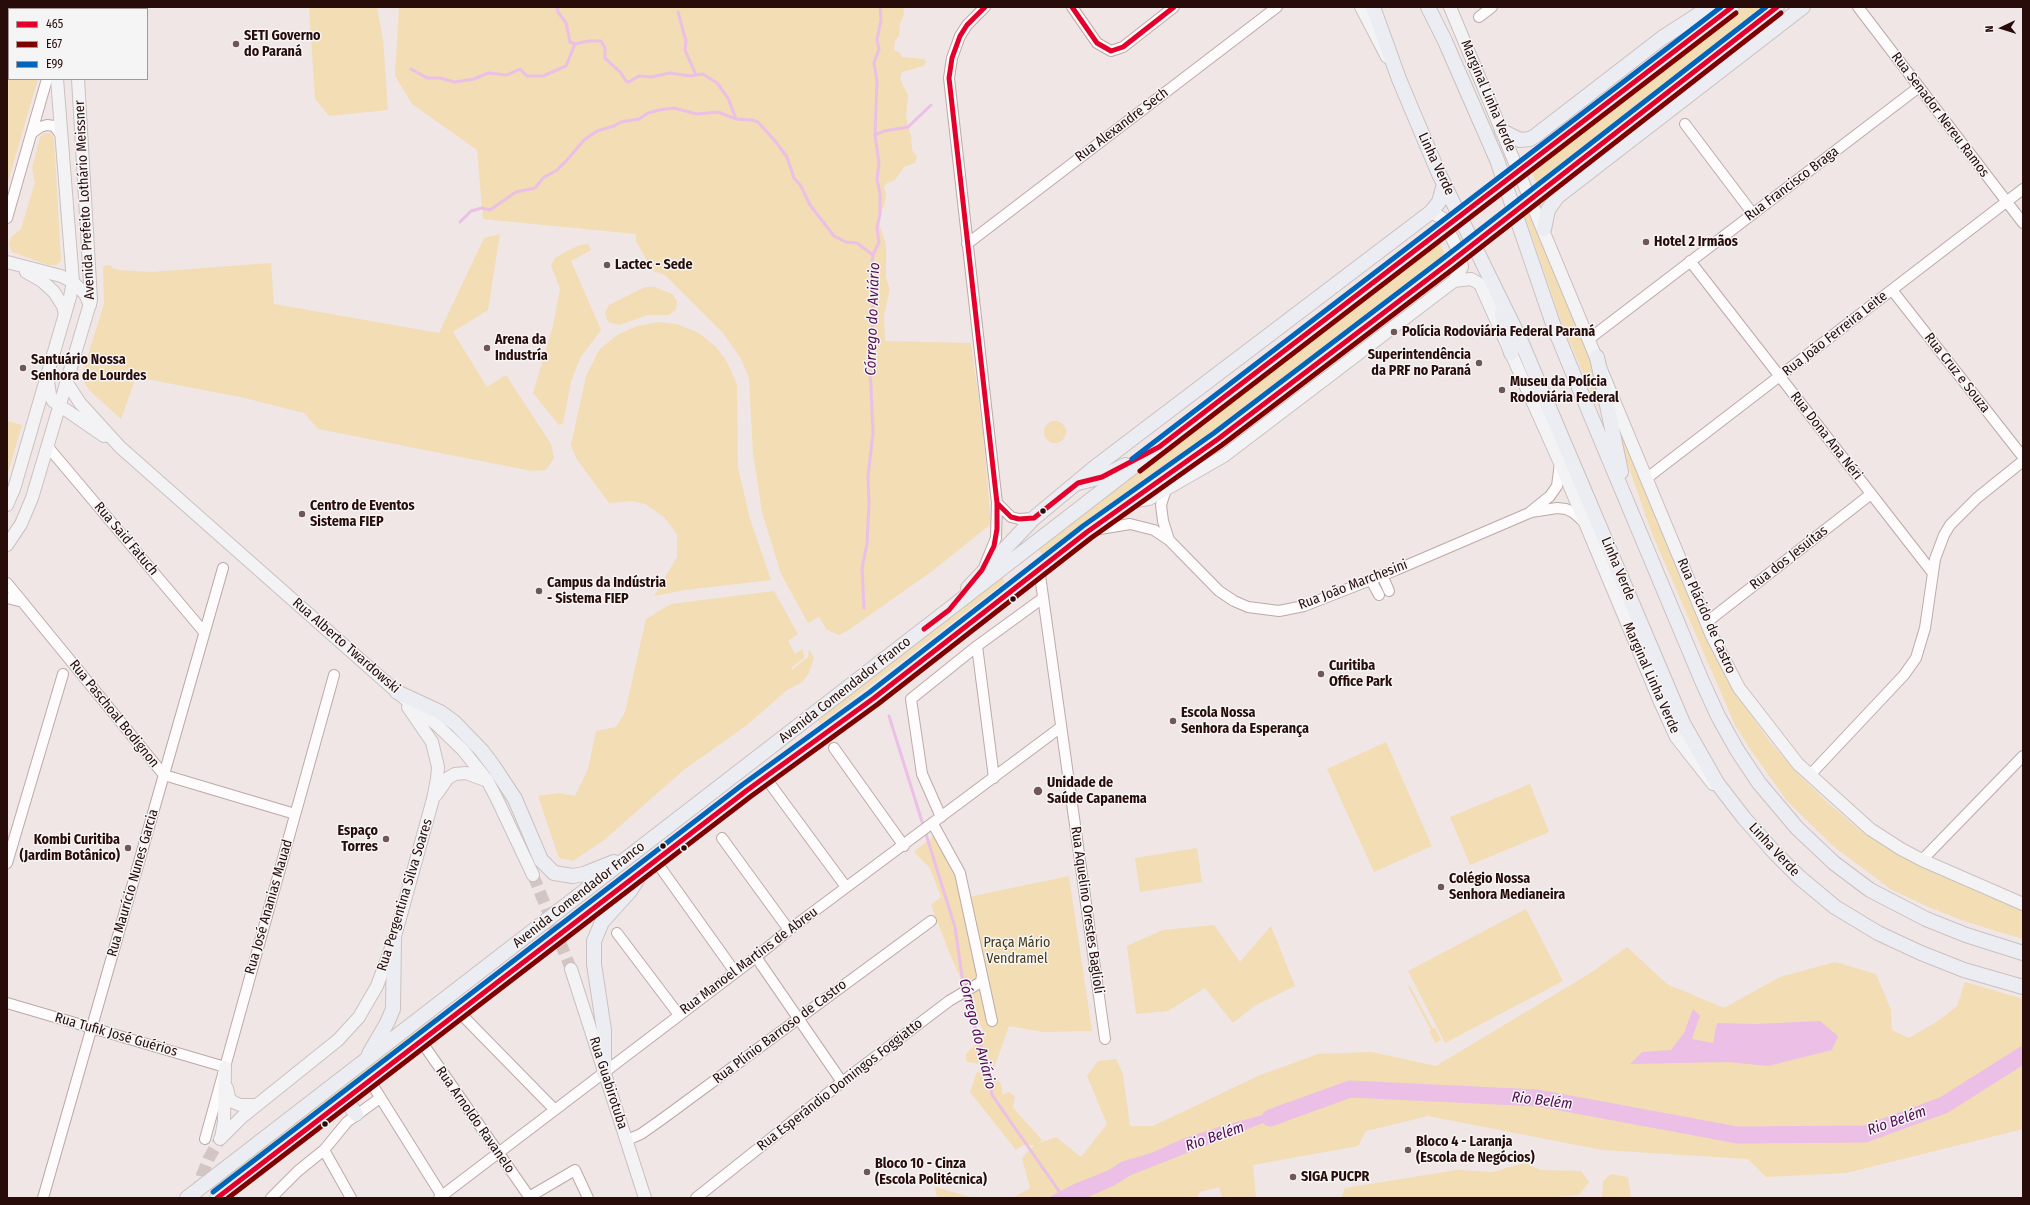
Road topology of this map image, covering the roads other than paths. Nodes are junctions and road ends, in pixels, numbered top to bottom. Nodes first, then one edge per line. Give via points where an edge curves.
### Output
1 (985, 7) edge
2 (1072, 7) edge
3 (1174, 7) edge
4 (1277, 7) edge
5 (1361, 7) edge
6 (1373, 7) edge
7 (1428, 7) edge
8 (1450, 7) edge
9 (1492, 7) edge
10 (1710, 7) edge
11 (1732, 7) edge
12 (1777, 7) edge
13 (1803, 7) edge
14 (1858, 7) edge
15 (1479, 17) dead end
16 (1398, 78) junction
17 (47, 80) edge
18 (57, 80) edge
19 (78, 80) edge
20 (1919, 87) junction
21 (1685, 124) dead end
22 (1502, 132) junction
23 (32, 133) junction
24 (61, 134) junction
25 (85, 184) junction
26 (1444, 184) junction
27 (64, 185) junction
28 (2023, 189) edge
29 (2007, 201) junction
30 (1431, 212) junction
31 (1753, 214) junction
32 (7, 218) edge
33 (2023, 223) edge
34 (1544, 229) junction
35 (967, 244) junction
36 (1690, 261) junction
37 (7, 263) edge
38 (1454, 280) junction
39 (73, 282) junction
40 (1497, 290) junction
41 (1892, 290) junction
42 (90, 305) junction
43 (65, 315) junction
44 (1589, 339) junction
45 (1511, 353) junction
46 (1597, 357) junction
47 (47, 375) junction
48 (1780, 376) junction
49 (67, 383) junction
50 (60, 407) junction
51 (48, 447) junction
52 (120, 447) junction
53 (1159, 447) junction
54 (2023, 457) edge
55 (2023, 461) edge
56 (1560, 463) junction
57 (1174, 469) junction
58 (1647, 478) junction
59 (1078, 483) junction
60 (1164, 491) junction
61 (1872, 494) junction
62 (997, 502) junction
63 (1126, 502) junction
64 (7, 505) edge
65 (1628, 505) junction
66 (1529, 512) junction
67 (1034, 518) junction
68 (1585, 524) junction
69 (1087, 532) junction
70 (1169, 540) junction
71 (7, 545) edge
72 (223, 568) dead end
73 (1039, 568) junction
74 (982, 570) junction
75 (1932, 572) junction
76 (1382, 576) junction
77 (1371, 580) junction
78 (7, 583) edge
79 (1389, 591) dead end
80 (1379, 595) dead end
81 (7, 598) edge
82 (1044, 598) junction
83 (23, 602) junction
84 (949, 610) junction
85 (1707, 622) junction
86 (204, 632) junction
87 (977, 646) junction
88 (63, 674) dead end
89 (334, 675) dead end
90 (397, 692) junction
91 (1061, 727) junction
92 (834, 748) dead end
93 (2023, 756) edge
94 (164, 775) junction
95 (1810, 775) junction
96 (765, 777) junction
97 (994, 778) junction
98 (486, 780) junction
99 (433, 799) junction
100 (295, 814) junction
101 (941, 817) junction
102 (1744, 818) junction
103 (931, 825) junction
104 (722, 838) dead end
105 (907, 843) junction
106 (631, 855) junction
107 (655, 860) junction
108 (1922, 860) junction
109 (7, 863) edge
110 (644, 869) junction
111 (533, 875) tunnel mouth
112 (846, 887) junction
113 (2023, 904) edge
114 (931, 921) dead end
115 (789, 930) junction
116 (617, 933) dead end
117 (394, 940) junction
118 (2023, 953) edge
119 (756, 957) junction
120 (570, 969) tunnel mouth
121 (735, 972) junction
122 (982, 975) junction
123 (2023, 987) edge
124 (7, 1003) edge
125 (459, 1012) junction
126 (679, 1015) junction
127 (799, 1018) junction
128 (992, 1021) dead end
129 (91, 1028) junction
130 (1105, 1039) dead end
131 (421, 1041) junction
132 (364, 1061) junction
133 (225, 1067) junction
134 (604, 1073) junction
135 (370, 1080) junction
136 (842, 1082) junction
137 (380, 1098) junction
138 (345, 1099) junction
139 (257, 1105) junction
140 (555, 1110) junction
141 (356, 1114) junction
142 (205, 1139) dead end
143 (627, 1140) junction
144 (324, 1150) junction
145 (498, 1153) junction
146 (440, 1197) edge
147 (42, 1198) edge
148 (187, 1198) edge
149 (217, 1198) edge
150 (271, 1198) edge
151 (351, 1198) edge
152 (529, 1198) edge
153 (588, 1198) edge
154 (645, 1198) edge
155 (696, 1198) edge

1 - 35 street via 960,36 950,69 950,90
2 - 3 street via 1097,43 1111,51 1123,47
4 - 35 street, Rua Alexandre Sech
5 - 16 main road
6 - 16 highway, Linha Verde
7 - 65 highway via 1495,156 1554,327
8 - 22 main road, Marginal Linha Verde
9 - 15 street
10 - 22 highway via 1662,38 1535,136 1520,140
11 - 53 highway, Avenida Comendador Franco, bridge
12 - 57 highway, Avenida Comendador Franco, bridge via 1538,195
13 - 34 highway via 1557,198 1548,210
14 - 20 street, Rua Senador Nereu Ramos
16 - 26 highway, Linha Verde
17 - 23 street
18 - 24 main road, Avenida Prefeito Lothário Meissner
19 - 25 main road, Avenida Prefeito Lothário Meissner
20 - 29 street, Rua Senador Nereu Ramos
20 - 31 street, Rua Francisco Braga
21 - 31 street
22 - 34 main road, Marginal Linha Verde
23 - 24 street via 47,125 54,126
23 - 32 street
24 - 27 main road, Avenida Prefeito Lothário Meissner
25 - 27 main road
25 - 42 main road, Avenida Prefeito Lothário Meissner via 91,278
26 - 30 highway via 1439,202
26 - 40 highway, Linha Verde
27 - 39 main road, Avenida Prefeito Lothário Meissner
28 - 29 street, Rua João Ferreira Leite
29 - 33 street, Rua Senador Nereu Ramos
29 - 41 street, Rua João Ferreira Leite
30 - 38 main road via 1442,218 1459,252 1462,267
30 - 59 highway
31 - 36 street, Rua Francisco Braga
34 - 44 main road, Rua Plácido de Castro
35 - 62 street
36 - 44 street, Rua Francisco Braga
36 - 48 street, Rua Dona Ana Néri
37 - 39 main road via 61,276
37 - 43 main road via 35,276 48,286 59,298
38 - 45 main road, Marginal Linha Verde via 1470,279 1480,284
38 - 60 main road via 1224,456
39 - 42 main road via 85,294
39 - 43 main road, Avenida Prefeito Lothário Meissner
40 - 45 highway
40 - 102 highway, Linha Verde via 1683,723 1706,764
41 - 48 street, Rua João Ferreira Leite
41 - 54 street, Rua Cruz e Souza
42 - 49 main road, Avenida Prefeito Lothário Meissner
43 - 47 main road, Avenida Prefeito Lothário Meissner
44 - 46 main road, Rua Plácido de Castro
45 - 56 main road, Marginal Linha Verde
46 - 58 main road, Rua Plácido de Castro
46 - 65 highway
47 - 50 main road via 50,395
47 - 64 main road, Avenida Prefeito Lothário Meissner
48 - 58 street, Rua João Ferreira Leite
48 - 61 street, Rua Dona Ana Néri
49 - 50 main road, Avenida Prefeito Lothário Meissner
49 - 52 main road, Rua Alberto Twardowski via 80,403
50 - 51 main road, Avenida Prefeito Lothário Meissner
50 - 52 main road, Rua Alberto Twardowski
51 - 71 main road, Avenida Prefeito Lothário Meissner via 28,510
51 - 86 street, Rua Said Fatuch
52 - 90 main road, Rua Alberto Twardowski
53 - 59 highway via 1102,477
53 - 84 highway, Avenida Comendador Franco
55 - 75 street via 1986,489 1957,517 1941,541
56 - 66 street, Rua João Marchesini via 1557,486 1550,496
56 - 68 main road, Marginal Linha Verde
57 - 60 street, Rua João Marchesini
57 - 63 highway, Avenida Comendador Franco
58 - 85 main road, Rua Plácido de Castro
59 - 67 highway
60 - 63 main road via 1149,499
60 - 70 street, Rua João Marchesini via 1161,505
61 - 75 street, Rua Dona Ana Néri
61 - 85 street, Rua dos Jesuítas
62 - 67 street via 1011,517
62 - 74 street via 996,538
63 - 69 highway, Avenida Comendador Franco
65 - 118 highway via 1718,716 1747,767 1779,808 1834,863 1870,890 1933,922
66 - 68 street, Rua João Marchesini via 1566,509
66 - 76 street, Rua João Marchesini
67 - 74 highway
68 - 102 main road, Marginal Linha Verde via 1676,737 1700,769
69 - 70 street, Rua João Marchesini via 1130,524 1154,530
69 - 73 highway, Avenida Comendador Franco
70 - 77 street, Rua João Marchesini via 1219,591 1248,607 1279,611 1304,606
72 - 86 street, Rua Maurício Nunes Garcia
73 - 82 street, Rua Aquelino Orestes Baglioli
73 - 96 highway, Avenida Comendador Franco via 868,703
74 - 84 highway
75 - 95 street via 1923,637 1910,667
76 - 77 street, Rua João Marchesini
76 - 79 street
77 - 80 street
78 - 83 street, Rua Paschoal Bodignon
81 - 83 street
82 - 87 street
82 - 91 street, Rua Aquelino Orestes Baglioli
83 - 94 street, Rua Paschoal Bodignon
84 - 106 highway, Avenida Comendador Franco
85 - 95 main road, Rua Plácido de Castro via 1722,657 1740,688 1786,750
86 - 94 street, Rua Maurício Nunes Garcia
87 - 97 street
87 - 101 street via 911,699 922,774
88 - 109 street
89 - 100 street, Rua José Ananias Mauad
90 - 98 main road, Rua Alberto Twardowski via 451,737
90 - 99 main road, Rua Pergentina Silva Soares via 432,742 438,767
90 - 106 highway via 440,712 455,723 482,751 514,799 541,860 554,873 573,876 584,874
91 - 97 street, Rua Manoel Martins de Abreu
91 - 130 street, Rua Aquelino Orestes Baglioli
92 - 105 street
93 - 108 street
94 - 100 street, Rua Paschoal Bodignon
94 - 129 street, Rua Maurício Nunes Garcia
95 - 108 main road, Rua Plácido de Castro via 1870,829
96 - 107 highway, Avenida Comendador Franco
96 - 112 street
97 - 101 street, Rua Manoel Martins de Abreu
98 - 99 main road, Rua Pergentina Silva Soares via 466,772 455,774 448,778
98 - 111 main road, Rua Alberto Twardowski via 506,815
99 - 117 main road, Rua Pergentina Silva Soares
100 - 133 street, Rua José Ananias Mauad
101 - 103 street, Rua Manoel Martins de Abreu
102 - 123 highway, Linha Verde via 1799,877 1854,920 1927,956
103 - 105 street, Rua Manoel Martins de Abreu
103 - 122 street via 960,873
104 - 115 street
105 - 112 street, Rua Manoel Martins de Abreu
106 - 132 highway, Avenida Comendador Franco
107 - 110 highway, Avenida Comendador Franco
107 - 121 street
108 - 113 main road, Rua Plácido de Castro
110 - 125 highway, Avenida Comendador Franco
110 - 134 highway via 630,891 602,922 594,941 594,964 604,1030
112 - 115 street, Rua Manoel Martins de Abreu
114 - 127 street, Rua Plínio Barroso de Castro
115 - 119 street, Rua Manoel Martins de Abreu
116 - 126 street
117 - 132 highway via 393,1009
117 - 139 main road, Rua Pergentina Silva Soares via 377,986 350,1028 327,1050
119 - 121 street, Rua Manoel Martins de Abreu
119 - 127 street
120 - 134 main road, Rua Guabirotuba
121 - 126 street, Rua Manoel Martins de Abreu
122 - 128 street
122 - 136 street, Rua Esperândio Domingos Foggiatto via 981,982 959,993
124 - 129 street, Rua Tufik José Guérios
125 - 131 highway, Avenida Comendador Franco
125 - 140 street
126 - 134 street, Rua Manoel Martins de Abreu
127 - 136 street
127 - 143 street, Rua Plínio Barroso de Castro via 665,1117 641,1134
129 - 133 street, Rua Tufik José Guérios
129 - 147 street, Rua Maurício Nunes Garcia
131 - 135 highway, Avenida Comendador Franco
131 - 145 street, Rua Arnoldo Ravanelo
132 - 148 highway, Avenida Comendador Franco
133 - 139 main road via 228,1092 233,1102 240,1105
133 - 139 main road, Rua Pergentina Silva Soares via 224,1122 220,1139
133 - 142 street, Rua José Ananias Mauad
134 - 140 street, Rua Manoel Martins de Abreu
134 - 143 main road, Rua Guabirotuba
135 - 137 street
135 - 138 highway, Avenida Comendador Franco
136 - 155 street, Rua Esperândio Domingos Foggiatto
137 - 141 street
137 - 146 street
138 - 141 highway
138 - 149 highway, Avenida Comendador Franco
140 - 145 street, Rua Manoel Martins de Abreu
141 - 144 street
143 - 154 main road, Rua Guabirotuba
144 - 150 street
144 - 151 street
145 - 146 street, Rua Manoel Martins de Abreu
145 - 152 street, Rua Arnoldo Ravanelo
152 - 153 street via 575,1170

